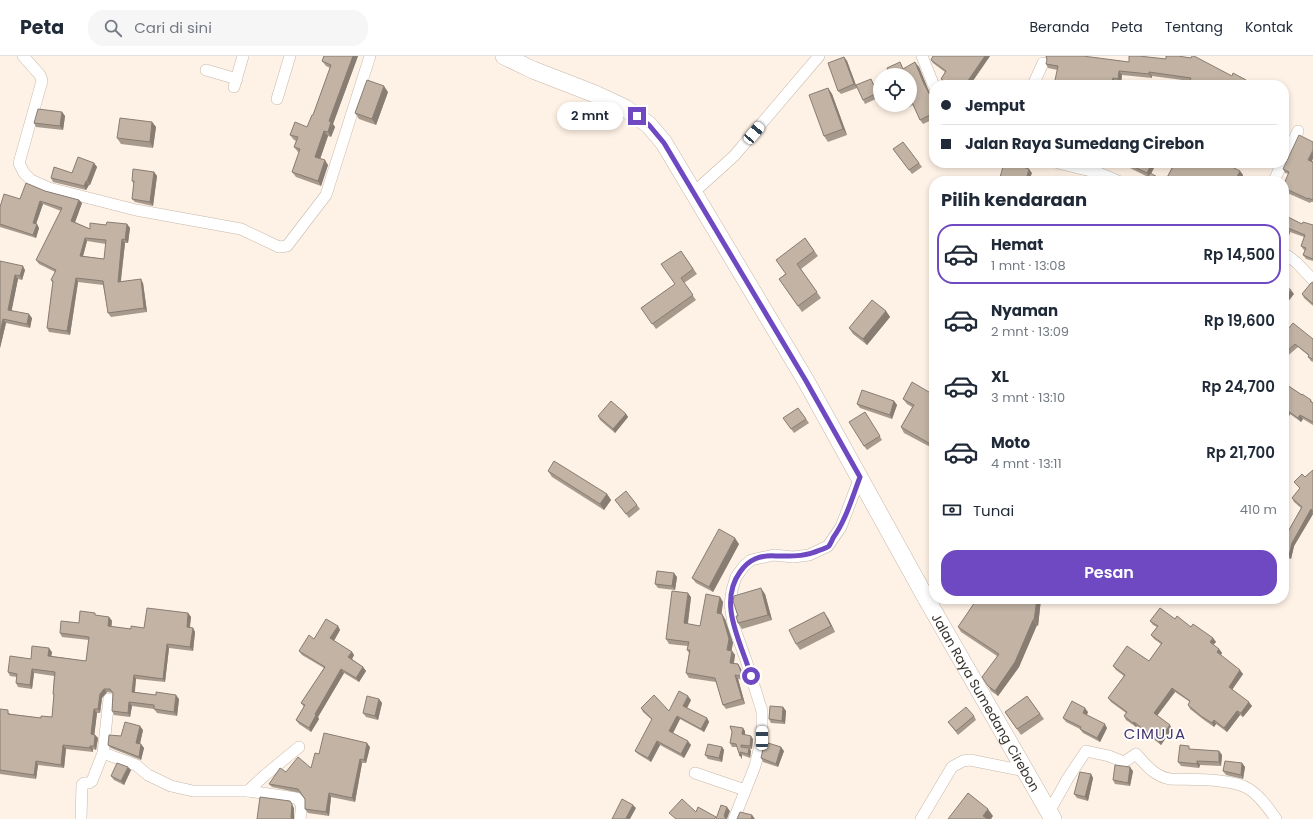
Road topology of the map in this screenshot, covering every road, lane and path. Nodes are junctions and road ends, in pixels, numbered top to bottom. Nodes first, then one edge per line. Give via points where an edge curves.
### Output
1 (22, 56) edge
2 (243, 56) edge
3 (290, 56) edge
4 (370, 56) edge
5 (504, 56) edge
6 (820, 56) edge
7 (922, 56) edge
8 (1043, 63) dead end
9 (206, 70) dead end
10 (932, 80) edge
11 (1035, 80) edge
12 (276, 99) dead end
13 (1298, 131) dead end
14 (1289, 150) edge
15 (1078, 168) edge
16 (1106, 176) edge
17 (693, 193) junction
18 (1289, 257) edge
19 (1313, 280) edge
20 (860, 477) junction
21 (929, 603) edge
22 (929, 604) edge
23 (109, 699) dead end
24 (299, 747) dead end
25 (103, 753) junction
26 (1025, 771) junction
27 (695, 773) dead end
28 (746, 790) junction
29 (248, 791) junction
30 (1051, 816) edge
31 (81, 819) edge
32 (300, 819) edge
33 (734, 819) edge
34 (921, 819) edge
35 (1276, 819) edge

1 - 4 street via 40,75 42,81 19,163 24,174 31,180 49,188 136,210 241,229 279,247 287,246 326,195
2 - 9 street via 235,83
3 - 12 street
5 - 17 highway, Jalan Raya Sumedang Cirebon via 625,108 649,125 664,143
6 - 17 street via 734,156
7 - 10 street
8 - 11 street
13 - 14 street
15 - 16 street
17 - 20 highway, Jalan Raya Sumedang Cirebon via 731,253
18 - 19 street
20 - 21 highway, Jalan Raya Sumedang Cirebon
20 - 28 street via 841,527 828,546 808,555 751,560 736,577 730,604 733,624 762,711 762,738
22 - 26 highway, Jalan Raya Sumedang Cirebon
23 - 25 street
24 - 29 street
25 - 29 street via 136,765 148,775 171,786 192,791
25 - 31 street via 92,781 82,785
26 - 30 highway, Jalan Raya Sumedang Cirebon
26 - 34 street via 963,760 952,767
27 - 28 street
28 - 33 street
29 - 32 street via 296,798 302,806
30 - 35 street via 1068,778 1086,751 1124,762 1136,754 1152,772 1170,779 1240,785 1256,795

